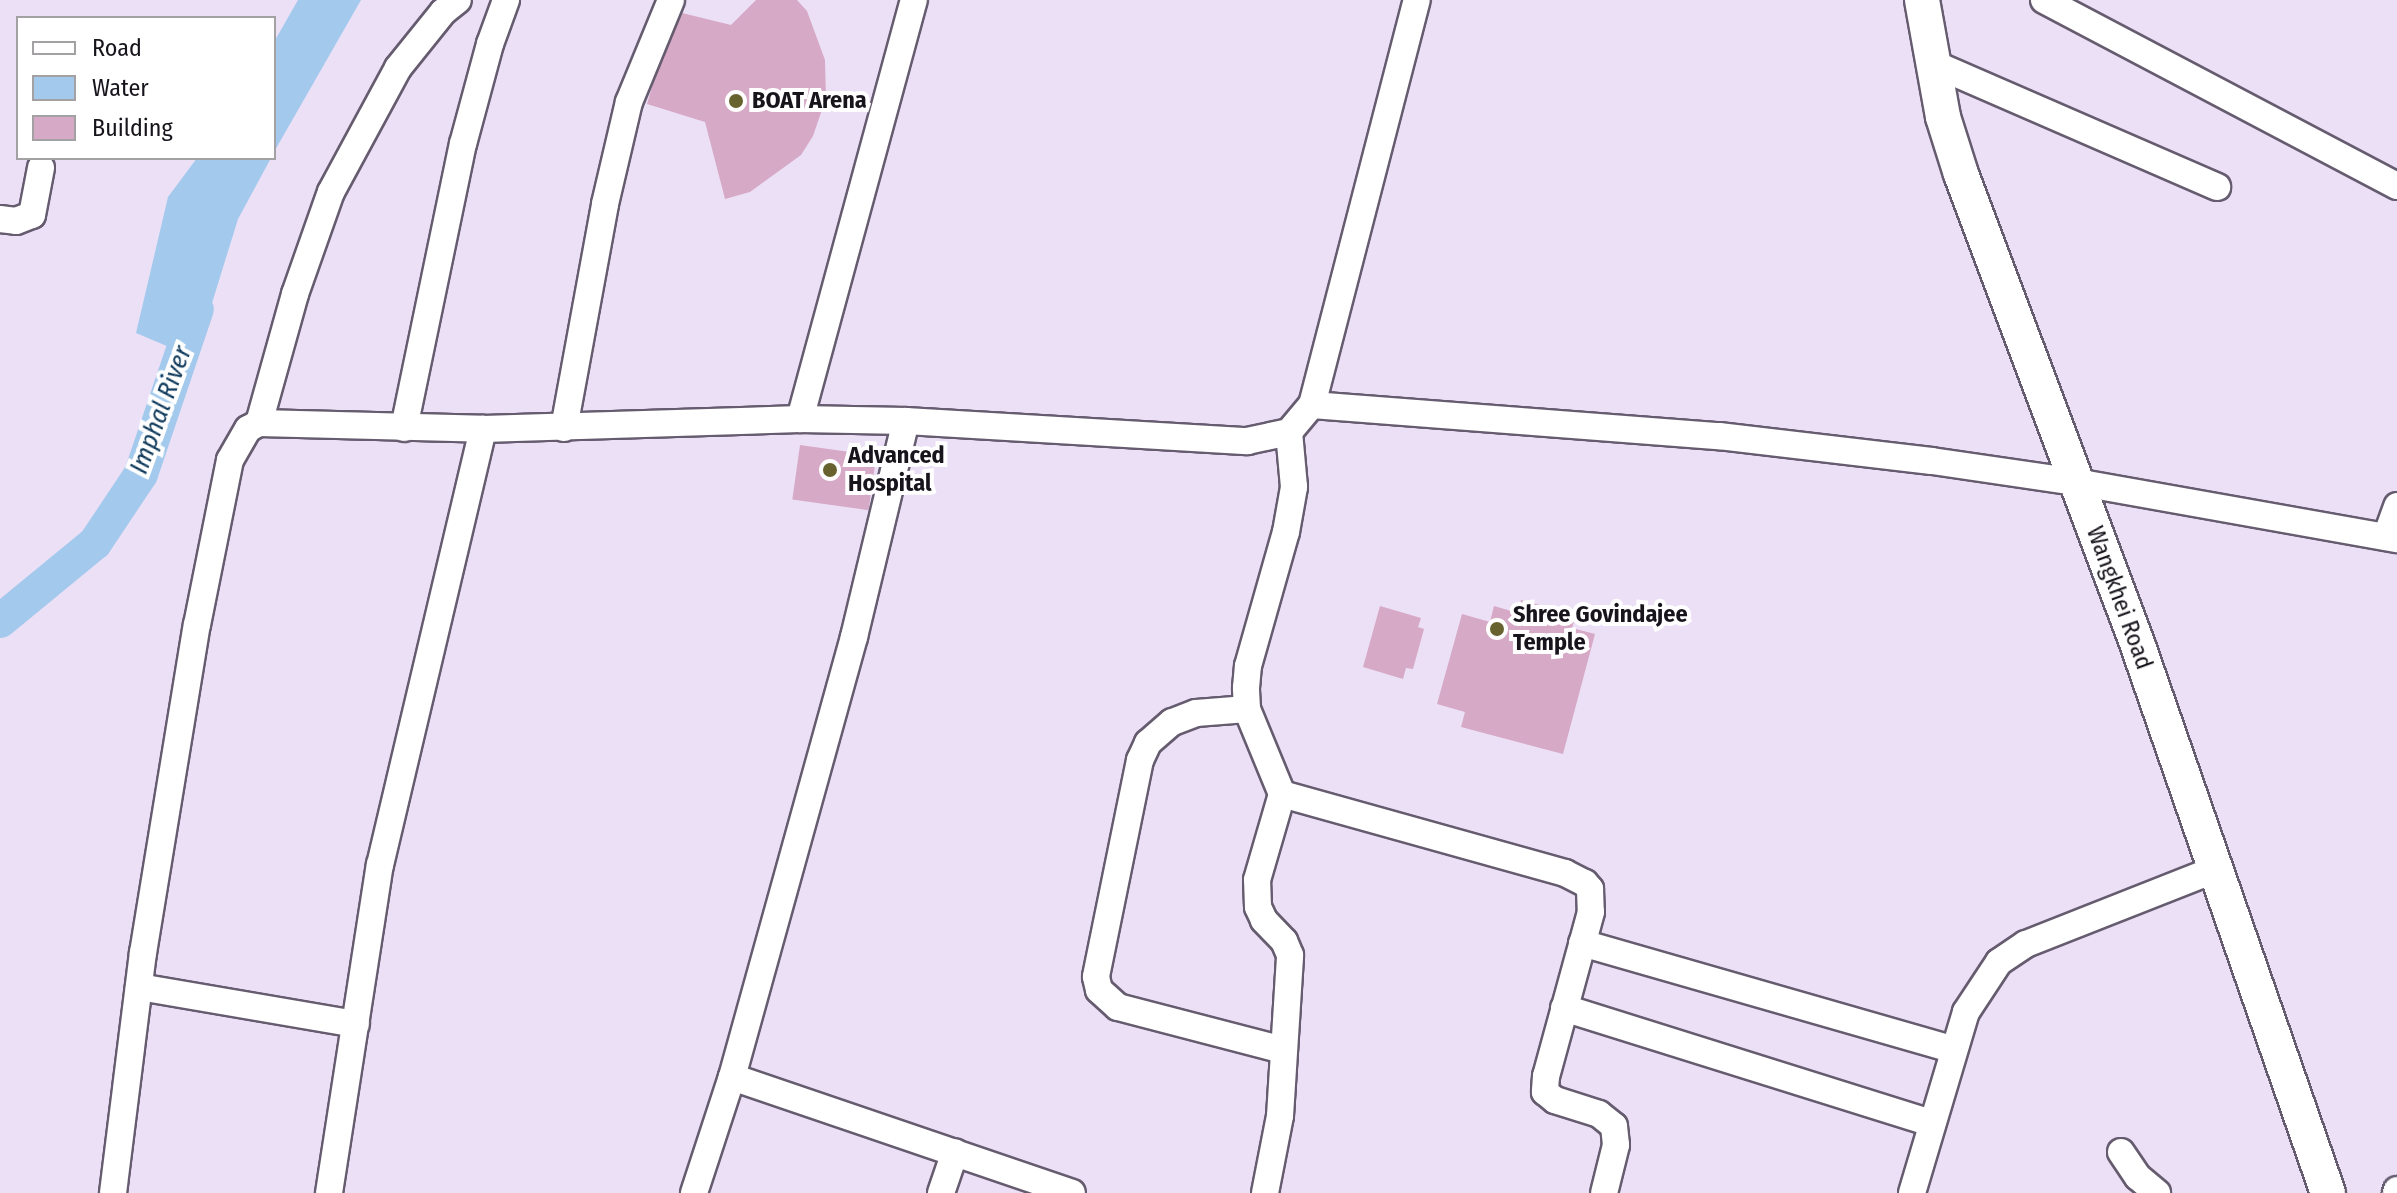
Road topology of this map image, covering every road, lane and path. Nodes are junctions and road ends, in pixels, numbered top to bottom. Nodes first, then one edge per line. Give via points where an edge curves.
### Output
1 (458, 0) edge
2 (506, 0) edge
3 (671, 0) edge
4 (914, 0) edge
5 (1417, 0) edge
6 (1922, 0) edge
7 (2044, 0) edge
8 (1932, 63) junction
9 (41, 168) dead end
10 (2397, 186) edge
11 (2217, 187) dead end
12 (0, 219) edge
13 (1312, 405) junction
14 (800, 419) junction
15 (906, 421) junction
16 (259, 423) junction
17 (404, 428) junction
18 (564, 428) junction
19 (483, 429) junction
20 (1289, 432) junction
21 (2076, 482) junction
22 (2397, 506) edge
23 (2392, 538) edge
24 (1247, 709) junction
25 (1282, 794) junction
26 (2214, 870) junction
27 (1582, 943) junction
28 (139, 987) junction
29 (1564, 1008) junction
30 (356, 1024) junction
31 (1283, 1050) junction
32 (1954, 1050) junction
33 (732, 1077) junction
34 (1932, 1123) junction
35 (955, 1152) junction
36 (2121, 1152) dead end
37 (113, 1193) edge
38 (329, 1193) edge
39 (694, 1193) edge
40 (941, 1193) edge
41 (1072, 1193) edge
42 (1265, 1193) edge
43 (1604, 1193) edge
44 (1912, 1193) edge
45 (2157, 1193) edge
46 (2328, 1193) edge

1 - 16 street via 398,68 331,192 295,294
2 - 17 street via 463,144
3 - 18 street via 629,102
4 - 14 street
5 - 13 street
6 - 8 main road, Wangkhei Road
7 - 10 street
8 - 11 street
8 - 21 main road, Wangkhei Road via 1961,174
9 - 12 street via 32,215
13 - 20 street
13 - 21 street via 1719,436
14 - 15 street
14 - 18 street
15 - 20 street via 1247,441
15 - 33 street via 854,637
16 - 17 street
16 - 28 street via 239,441 227,475 197,625
17 - 19 street
18 - 19 street
19 - 30 street via 380,865
20 - 24 street via 1294,487 1248,666
21 - 23 street
21 - 26 main road, Wangkhei Road
22 - 23 street
24 - 25 street
24 - 31 street via 1196,713 1172,722 1148,743 1140,760 1096,977 1099,990 1118,1007
25 - 27 street via 1580,879 1590,889 1591,900
25 - 31 street via 1256,893 1264,920 1290,955
26 - 32 street via 2026,944 1999,962 1966,1012
26 - 46 main road, Wangkhei Road
27 - 29 street
27 - 32 street
28 - 30 street
28 - 37 street
29 - 34 street
29 - 43 street via 1545,1092 1599,1114 1614,1126 1616,1145
30 - 38 street
31 - 42 street via 1280,1116
32 - 34 street
33 - 35 street
33 - 39 street
34 - 44 street
35 - 40 street
35 - 41 street
36 - 45 street

